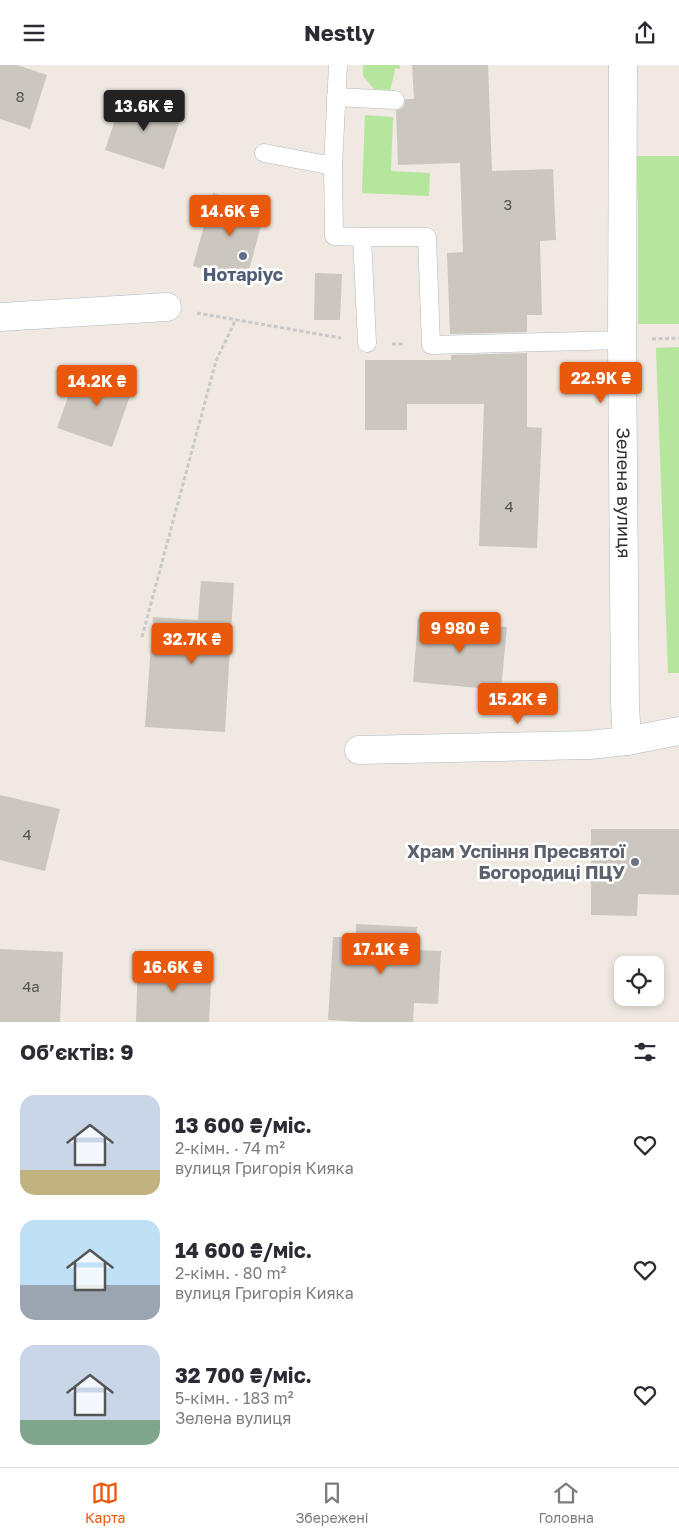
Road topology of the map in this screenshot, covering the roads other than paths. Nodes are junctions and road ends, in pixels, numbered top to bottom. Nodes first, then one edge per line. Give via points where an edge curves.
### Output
1 (338, 65) edge
2 (623, 65) edge
3 (336, 97) junction
4 (395, 100) dead end
5 (264, 153) dead end
6 (333, 166) junction
7 (362, 237) junction
8 (166, 307) road end
9 (0, 317) edge
10 (622, 340) junction
11 (366, 343) road end
12 (679, 731) edge
13 (627, 741) junction
14 (360, 750) dead end

1 - 3 lane
2 - 10 street, Зелена вулиця
3 - 4 lane
3 - 6 lane
5 - 6 lane
6 - 7 lane via 334,236
7 - 10 lane via 427,237 431,345
7 - 11 lane
8 - 9 street
10 - 13 street, Зелена вулиця
12 - 13 street
13 - 14 street via 589,745

